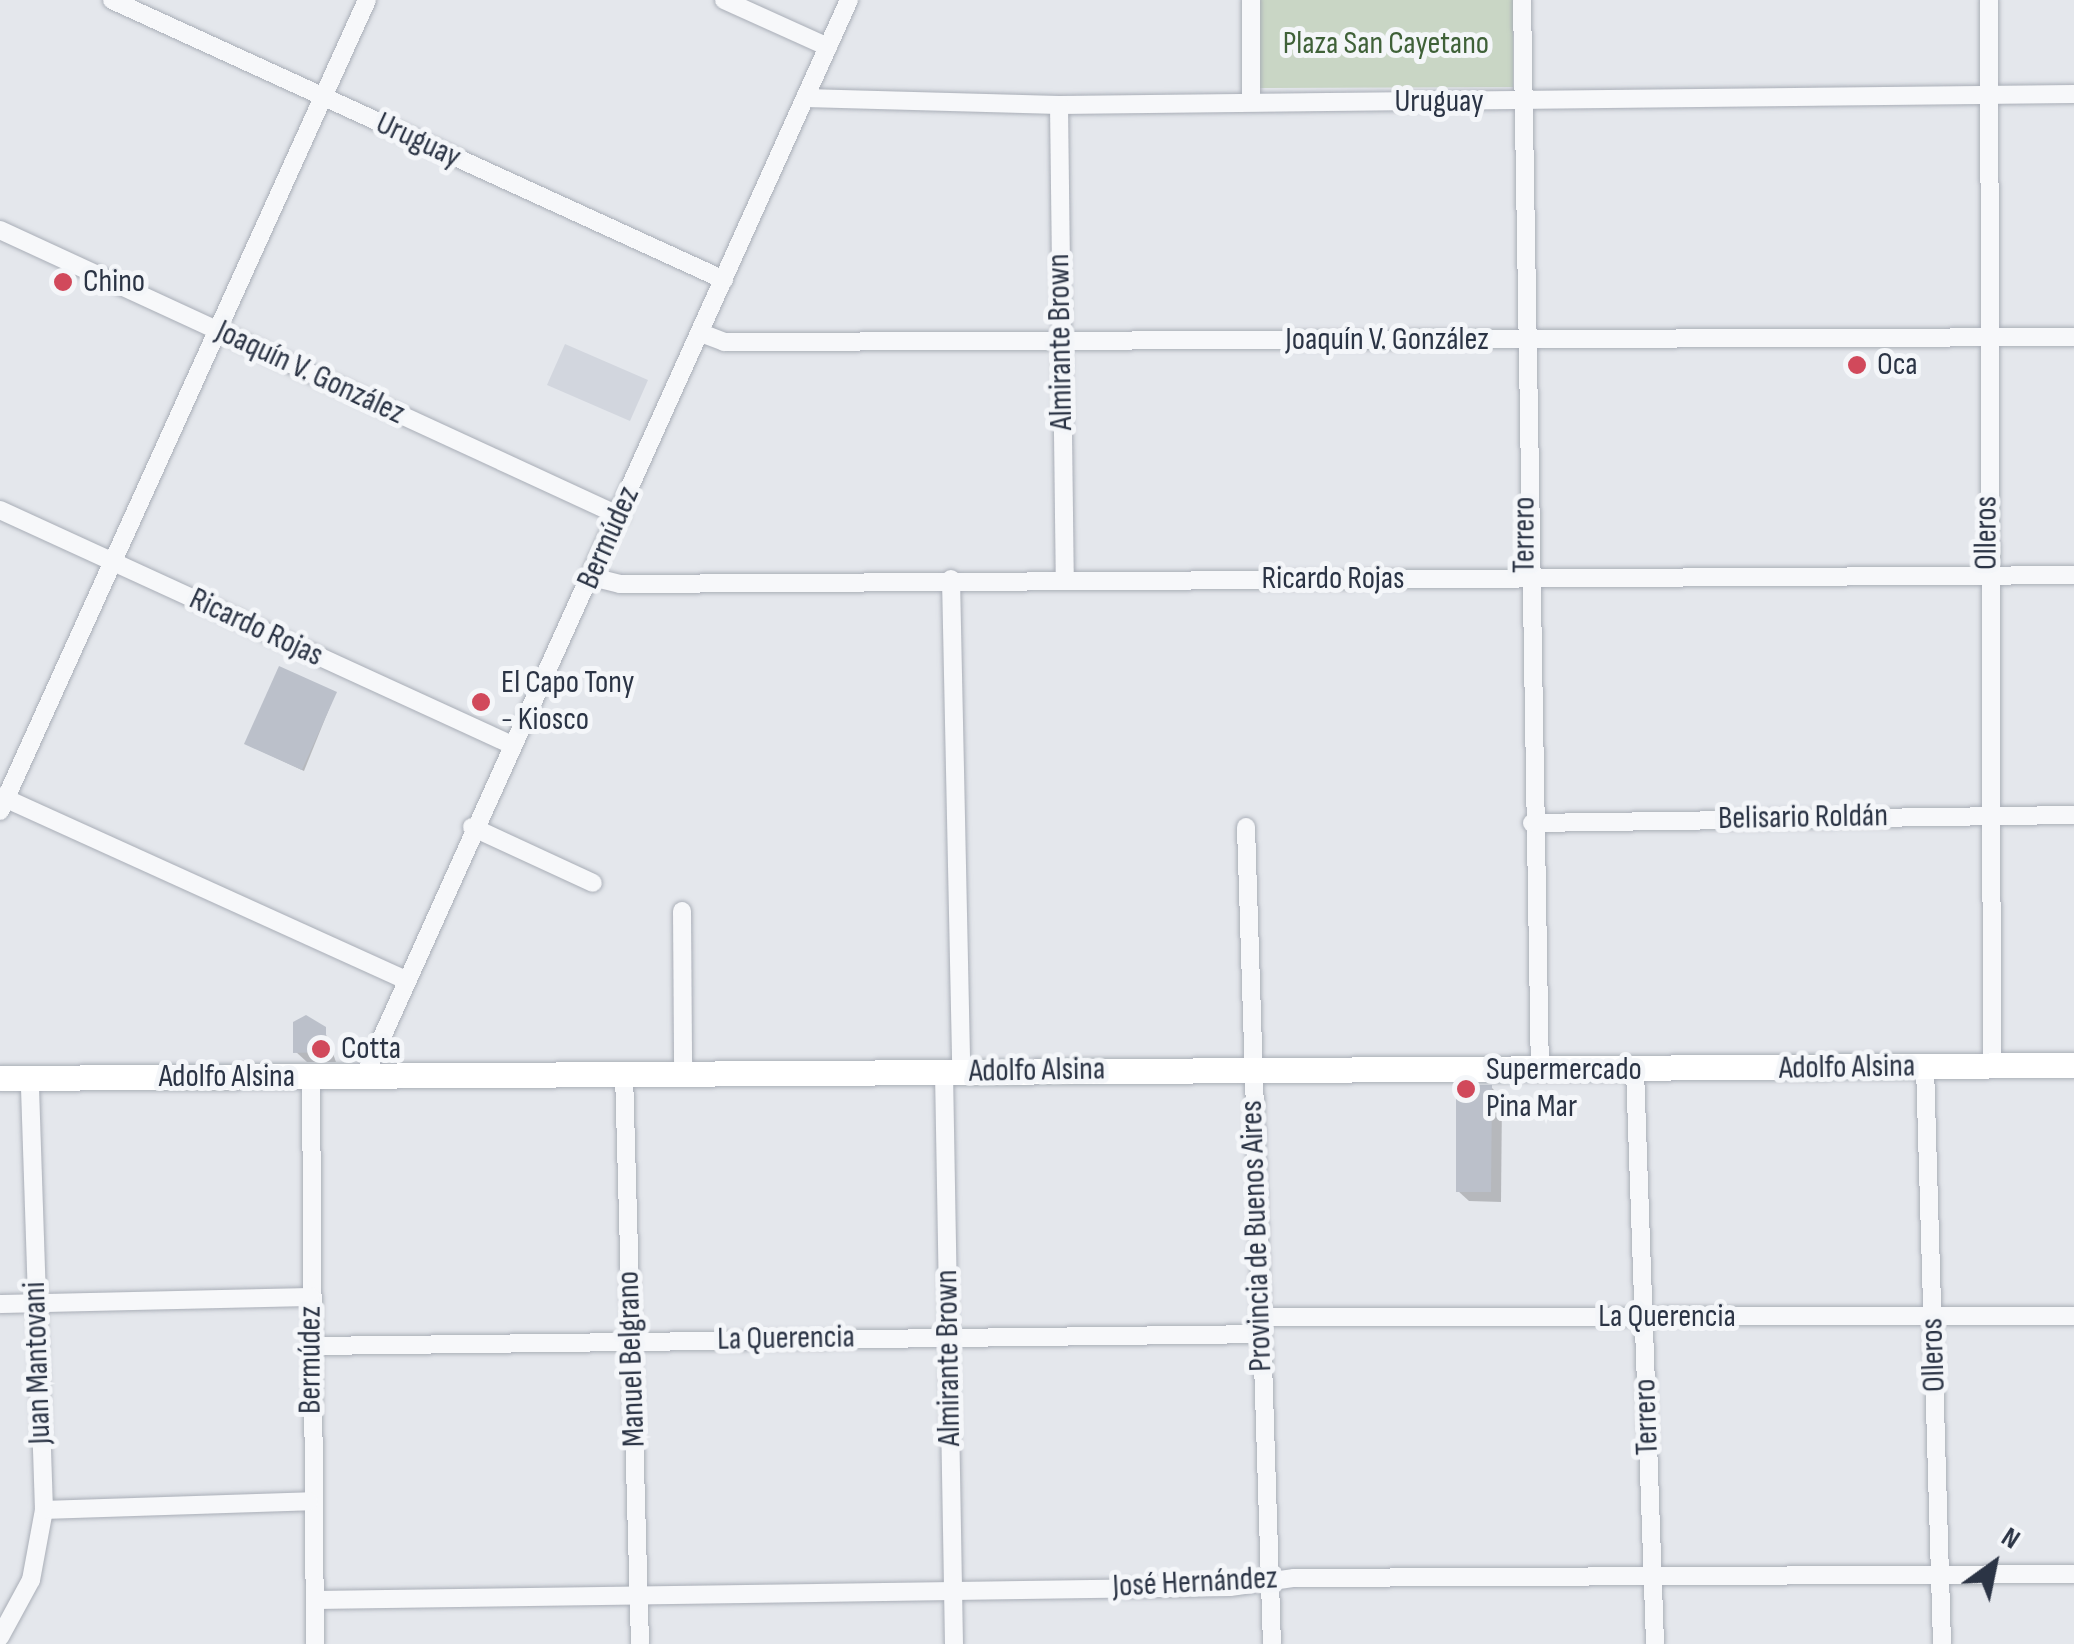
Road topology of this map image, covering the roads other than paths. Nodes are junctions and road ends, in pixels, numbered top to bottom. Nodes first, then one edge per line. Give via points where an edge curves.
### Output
1 (112, 0) edge
2 (367, 0) edge
3 (724, 0) edge
4 (850, 0) edge
5 (1251, 0) edge
6 (1522, 0) edge
7 (1989, 0) edge
8 (828, 47) junction
9 (2074, 94) edge
10 (1990, 95) junction
11 (323, 98) junction
12 (805, 98) junction
13 (1251, 102) junction
14 (1523, 102) junction
15 (1060, 106) junction
16 (0, 230) edge
17 (724, 280) junction
18 (218, 330) junction
19 (701, 333) junction
20 (2074, 337) edge
21 (1987, 338) junction
22 (1060, 340) junction
23 (1524, 340) junction
24 (0, 510) edge
25 (620, 516) junction
26 (114, 563) junction
27 (1988, 576) junction
28 (2074, 576) edge
29 (592, 577) junction
30 (1065, 578) junction
31 (1525, 578) junction
32 (951, 579) junction
33 (512, 746) junction
34 (2, 802) edge
35 (2074, 815) edge
36 (1991, 816) junction
37 (1532, 822) junction
38 (472, 827) junction
39 (1246, 828) dead end
40 (593, 883) dead end
41 (682, 911) dead end
42 (405, 980) junction
43 (1992, 1065) junction
44 (2074, 1065) edge
45 (1924, 1067) junction
46 (1252, 1069) junction
47 (1540, 1069) junction
48 (1636, 1070) junction
49 (953, 1072) junction
50 (624, 1074) junction
51 (684, 1074) junction
52 (365, 1075) junction
53 (311, 1077) junction
54 (0, 1078) edge
55 (30, 1079) junction
56 (311, 1296) junction
57 (34, 1302) junction
58 (0, 1304) edge
59 (1932, 1314) junction
60 (2074, 1316) edge
61 (1643, 1318) junction
62 (1260, 1326) junction
63 (948, 1336) junction
64 (632, 1342) junction
65 (312, 1346) junction
66 (309, 1501) junction
67 (44, 1510) junction
68 (2074, 1574) edge
69 (1940, 1575) junction
70 (1653, 1576) junction
71 (1269, 1580) junction
72 (952, 1588) junction
73 (638, 1597) junction
74 (316, 1600) junction
75 (0, 1637) edge
76 (315, 1644) edge
77 (640, 1644) edge
78 (954, 1644) edge
79 (1272, 1644) edge
80 (1655, 1644) edge
81 (1942, 1644) edge

1 - 11 street, Uruguay
2 - 11 street
3 - 8 street
4 - 8 street, Bermúdez
5 - 13 street
6 - 14 street, Terrero
7 - 10 street, Olleros
8 - 12 street, Bermúdez
9 - 10 street, Uruguay
10 - 14 street, Uruguay
10 - 21 street, Olleros
11 - 17 street, Uruguay
11 - 18 street
12 - 15 street, Uruguay
12 - 17 street, Bermúdez
13 - 14 street, Uruguay
13 - 15 street, Uruguay
14 - 23 street, Terrero
15 - 22 street, Almirante Brown
16 - 18 street, Joaquín V. González
17 - 19 street, Bermúdez
18 - 25 street, Joaquín V. González
18 - 26 street
19 - 22 street, Joaquín V. González via 724,342
19 - 25 street, Bermúdez
20 - 21 street, Joaquín V. González
21 - 23 street, Joaquín V. González
21 - 27 street, Olleros
22 - 23 street, Joaquín V. González
22 - 30 street, Almirante Brown
23 - 31 street, Terrero
24 - 26 street, Ricardo Rojas
25 - 29 street, Bermúdez
26 - 33 street, Ricardo Rojas
26 - 34 street
27 - 28 street, Ricardo Rojas
27 - 31 street, Ricardo Rojas
27 - 36 street, Olleros
29 - 32 street, Ricardo Rojas
29 - 33 street, Bermúdez
30 - 31 street, Ricardo Rojas
30 - 32 street, Ricardo Rojas
31 - 37 street, Terrero
32 - 49 street, Almirante Brown
33 - 38 street, Bermúdez
34 - 42 street
35 - 36 street, Belisario Roldán
36 - 37 street, Belisario Roldán
36 - 43 street, Olleros
37 - 47 street, Terrero
38 - 40 street
38 - 42 street, Bermúdez
39 - 46 street, Provincia de Buenos Aires
41 - 51 street
42 - 52 street, Bermúdez
43 - 44 street, Adolfo Alsina
43 - 45 street, Adolfo Alsina
45 - 48 street, Adolfo Alsina
45 - 59 street, Olleros
46 - 47 street, Adolfo Alsina
46 - 49 street, Adolfo Alsina
46 - 62 street, Provincia de Buenos Aires
47 - 48 street, Adolfo Alsina
48 - 61 street, Terrero
49 - 51 street, Adolfo Alsina
49 - 63 street, Almirante Brown
50 - 51 street, Adolfo Alsina
50 - 52 street, Adolfo Alsina
50 - 64 street, Manuel Belgrano
52 - 53 street, Adolfo Alsina
53 - 55 street, Adolfo Alsina
53 - 56 street, Bermúdez
54 - 55 street, Adolfo Alsina
55 - 57 street, Juan Mantovani
56 - 57 street
56 - 65 street, Bermúdez
57 - 58 street
57 - 67 street, Juan Mantovani
59 - 60 street, La Querencia
59 - 61 street, La Querencia
59 - 69 street, Olleros
61 - 62 street, La Querencia
61 - 70 street, Terrero
62 - 63 street, La Querencia
62 - 71 street, Provincia de Buenos Aires
63 - 64 street, La Querencia
63 - 72 street, Almirante Brown
64 - 65 street, La Querencia
64 - 73 street, Manuel Belgrano
65 - 66 street, Bermúdez
66 - 67 street
66 - 74 street, Bermúdez
67 - 75 street, Juan Mantovani via 31,1580
68 - 69 street, José Hernández
69 - 70 street, José Hernández
69 - 81 street, Olleros
70 - 71 street, José Hernández
70 - 80 street, Terrero
71 - 72 street, José Hernández
71 - 79 street, Provincia de Buenos Aires
72 - 73 street, José Hernández
72 - 78 street, Almirante Brown
73 - 74 street, José Hernández
73 - 77 street, Manuel Belgrano
74 - 76 street, Bermúdez

